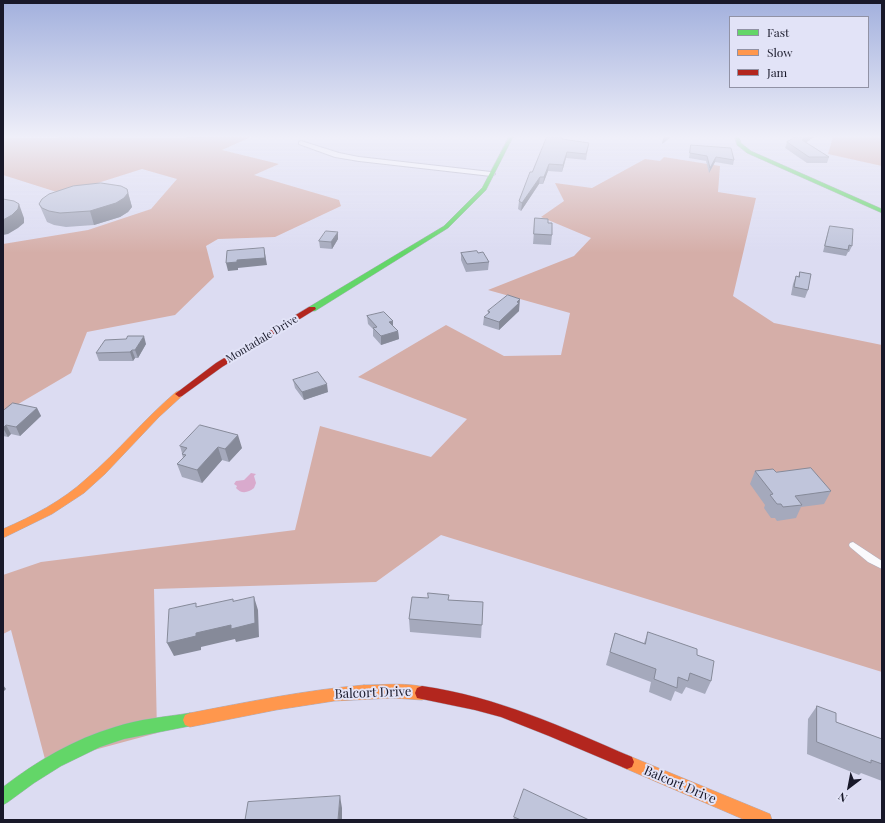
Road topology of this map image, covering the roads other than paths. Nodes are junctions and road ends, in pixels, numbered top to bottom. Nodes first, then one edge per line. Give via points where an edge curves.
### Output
1 (490, 175) edge
2 (803, 175) edge
3 (882, 210) edge
4 (3, 534) edge
5 (853, 544) dead end
6 (882, 565) edge
7 (3, 797) edge
8 (764, 820) edge

1 - 4 street, Montadale Drive via 480,195 446,227 207,373 172,399 88,484 40,516
2 - 3 street
5 - 6 lane
7 - 8 street, Balcort Drive via 52,761 86,744 116,734 331,694 398,690 468,701 509,713

